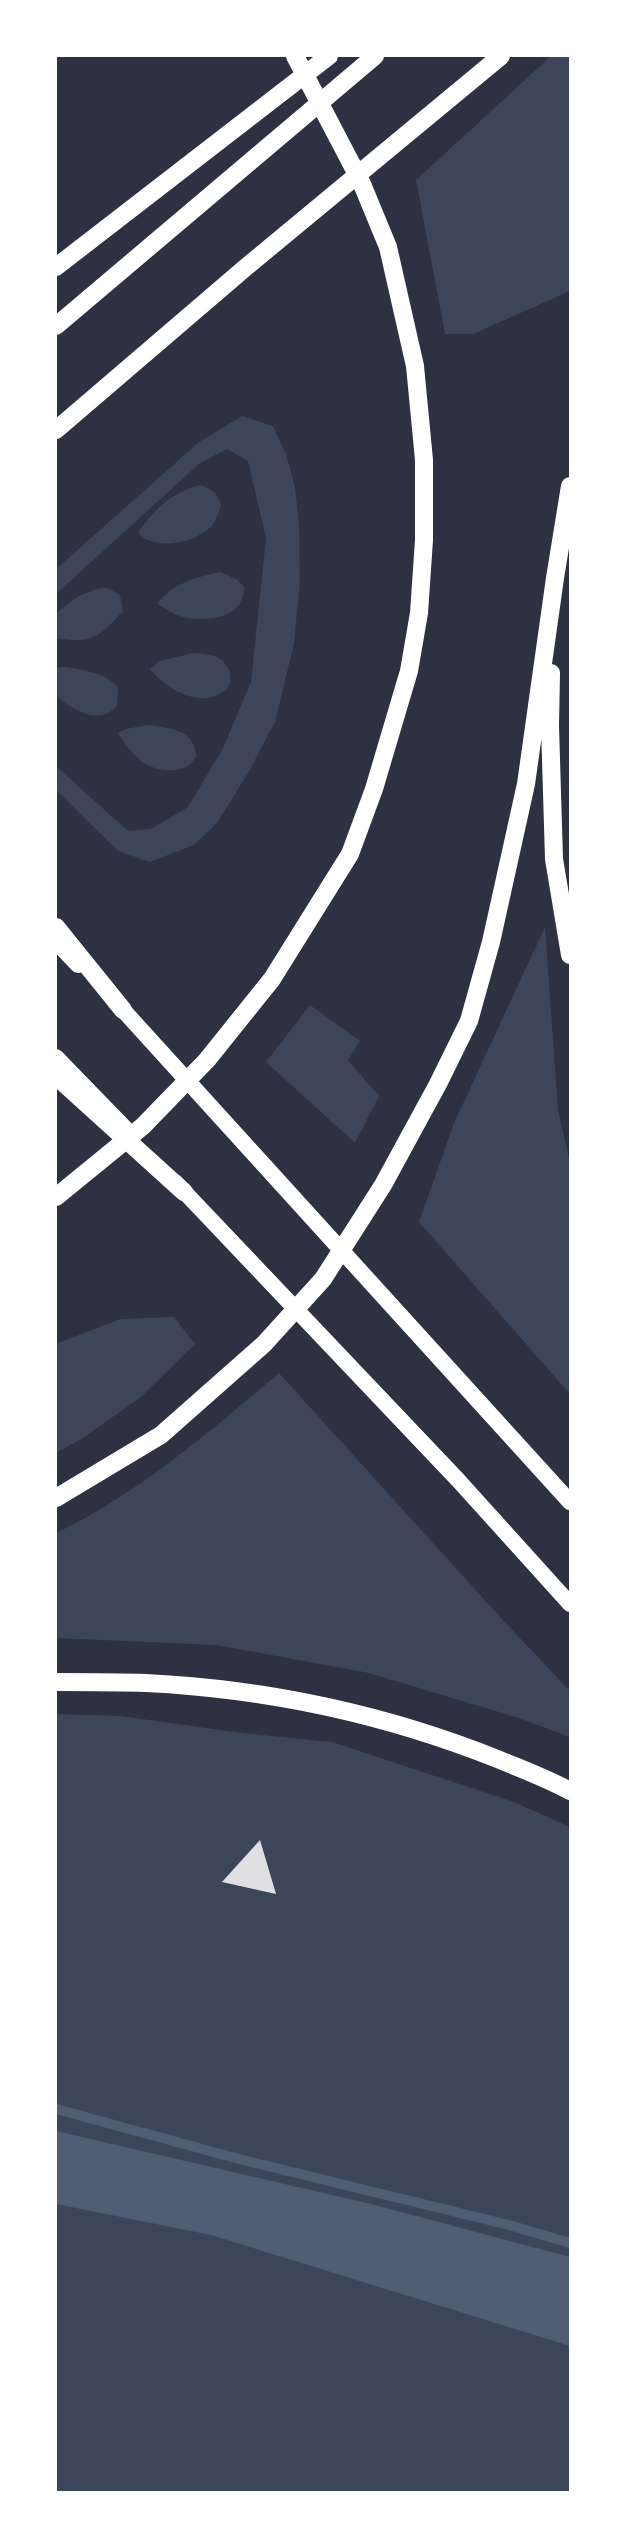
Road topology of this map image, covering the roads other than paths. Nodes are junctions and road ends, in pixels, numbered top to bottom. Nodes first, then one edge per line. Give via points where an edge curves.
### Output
1 (295, 56) edge
2 (328, 56) edge
3 (375, 56) edge
4 (501, 56) edge
5 (56, 267) edge
6 (56, 326) edge
7 (56, 430) edge
8 (570, 486) edge
9 (555, 578) junction
10 (56, 927) edge
11 (56, 942) edge
12 (570, 955) edge
13 (123, 1010) junction
14 (56, 1057) edge
15 (56, 1076) edge
16 (184, 1192) junction
17 (56, 1197) edge
18 (56, 1498) edge
19 (570, 1502) edge
20 (570, 1604) edge
21 (56, 1682) edge
22 (570, 1791) edge

1 - 17 highway via 362,184 388,247 416,366 424,460 424,540 419,613 409,671 350,854 272,979 207,1060 143,1126
2 - 5 highway
3 - 6 highway
4 - 7 highway
8 - 9 highway
9 - 12 highway via 550,726 554,859
9 - 18 highway via 526,784 491,942 469,1021 438,1084 383,1185 323,1279 264,1344 161,1435
10 - 13 highway
11 - 13 highway
13 - 19 highway
14 - 16 highway
15 - 16 highway
16 - 20 highway via 450,1471
21 - 22 highway via 147,1683 248,1693 346,1711 452,1741

